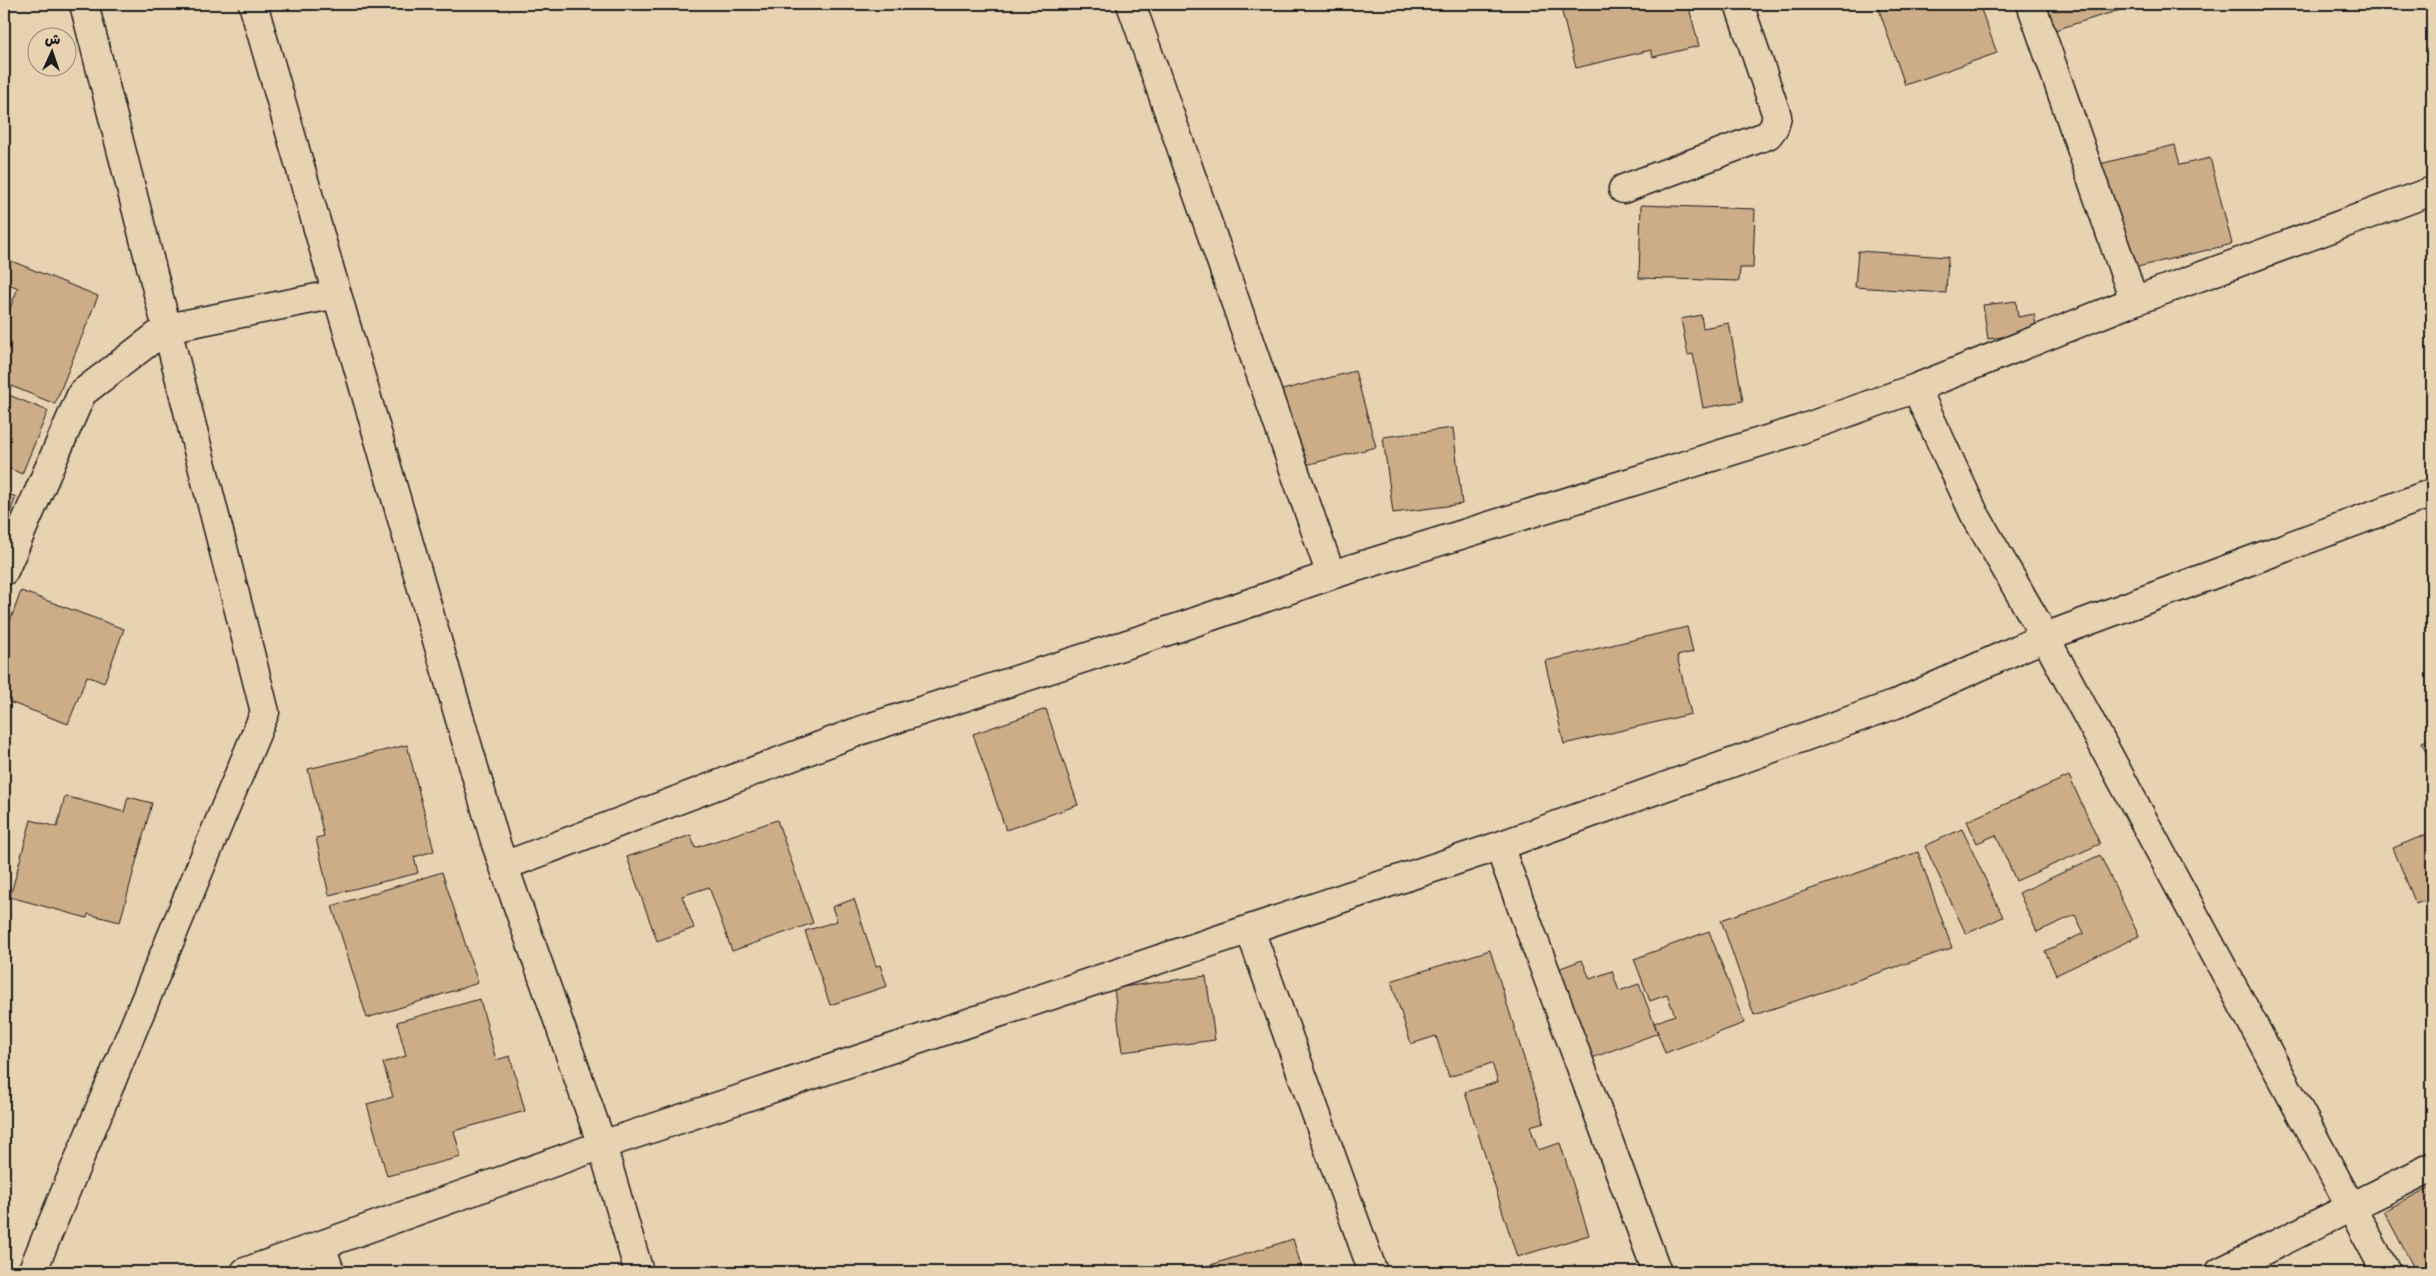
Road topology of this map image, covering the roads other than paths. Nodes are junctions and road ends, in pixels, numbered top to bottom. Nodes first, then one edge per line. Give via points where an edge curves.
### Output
1 (84, 4) edge
2 (253, 4) edge
3 (1131, 4) edge
4 (1739, 4) edge
5 (2031, 4) edge
6 (1623, 189) dead end
7 (2432, 191) edge
8 (337, 294) junction
9 (2134, 301) junction
10 (167, 328) junction
11 (1916, 388) junction
12 (2432, 493) edge
13 (4, 571) edge
14 (1331, 575) junction
15 (2045, 637) junction
16 (1499, 846) junction
17 (504, 866) junction
18 (1250, 930) junction
19 (602, 1145) junction
20 (2432, 1167) edge
21 (2351, 1206) junction
22 (321, 1245) junction
23 (32, 1272) edge
24 (245, 1272) edge
25 (330, 1272) edge
26 (639, 1272) edge
27 (1373, 1272) edge
28 (1657, 1272) edge
29 (2220, 1272) edge
30 (2386, 1272) edge

1 - 10 street
2 - 8 street
3 - 14 street
4 - 6 street via 1777,116 1774,127 1768,135
5 - 9 street
7 - 9 street
8 - 10 street
8 - 17 street
9 - 11 street
10 - 13 street via 82,393
10 - 23 street via 265,712
11 - 14 street via 1799,430
11 - 15 street via 1974,513
12 - 15 street
14 - 17 street via 1180,628 862,730
15 - 16 street via 1896,704
15 - 21 street
16 - 18 street
16 - 28 street
17 - 19 street
18 - 19 street
18 - 27 street
19 - 22 street
19 - 26 street
20 - 21 street
21 - 29 street
21 - 30 street
22 - 24 street
22 - 25 street

